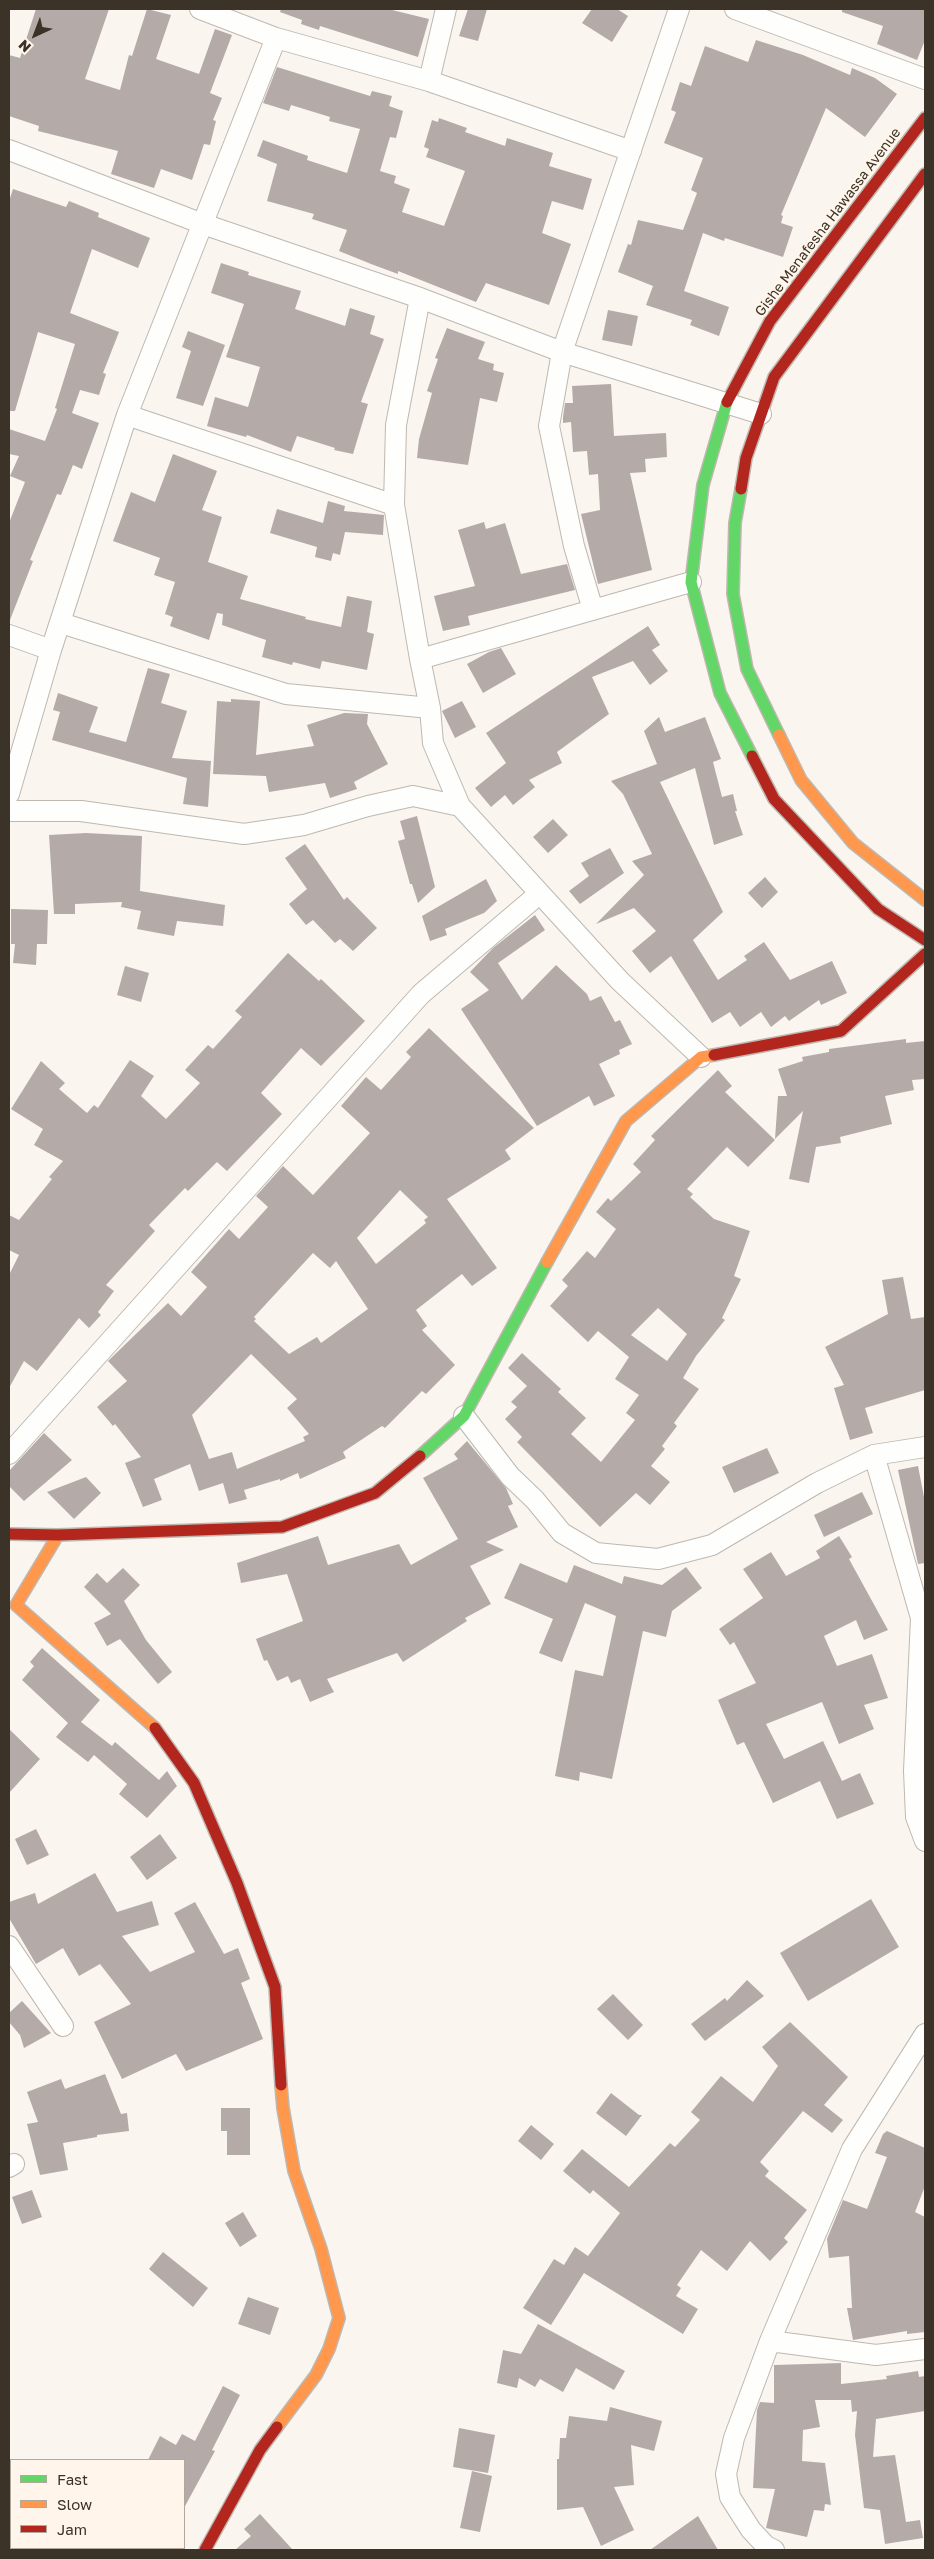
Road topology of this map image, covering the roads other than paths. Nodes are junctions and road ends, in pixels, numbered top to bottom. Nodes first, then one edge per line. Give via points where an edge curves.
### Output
1 (200, 9) edge
2 (446, 9) edge
3 (679, 9) edge
4 (735, 9) edge
5 (276, 38) junction
6 (925, 79) edge
7 (430, 81) junction
8 (925, 118) edge
9 (9, 150) edge
10 (631, 151) junction
11 (925, 174) edge
12 (203, 224) junction
13 (420, 298) junction
14 (562, 352) junction
15 (726, 403) junction
16 (761, 414) junction
17 (127, 415) junction
18 (394, 505) junction
19 (691, 582) junction
20 (593, 610) junction
21 (61, 623) junction
22 (9, 636) edge
23 (51, 650) junction
24 (420, 659) junction
25 (430, 708) junction
26 (794, 785) junction
27 (9, 794) edge
28 (774, 799) junction
29 (460, 806) junction
30 (9, 811) edge
31 (539, 894) junction
32 (925, 900) edge
33 (925, 940) edge
34 (925, 954) edge
35 (701, 1056) junction
36 (464, 1416) junction
37 (925, 1447) edge
38 (9, 1454) edge
39 (874, 1455) junction
40 (9, 1534) edge
41 (58, 1535) junction
42 (13, 1611) edge
43 (925, 1841) edge
44 (9, 1946) edge
45 (63, 2026) dead end
46 (925, 2034) edge
47 (770, 2341) junction
48 (925, 2348) edge
49 (205, 2550) edge
50 (774, 2550) edge

1 - 5 street
2 - 7 street
3 - 10 street
4 - 6 street
5 - 7 street
5 - 12 street
7 - 10 street
8 - 15 street, Gishe Menafesha Hawassa Avenue via 770,321
9 - 12 street
10 - 14 street
11 - 16 street via 774,377
12 - 13 street
12 - 17 street
13 - 14 street
13 - 18 street via 396,426
14 - 15 street
14 - 20 street via 549,426 574,546
15 - 16 street
15 - 19 street, Gishe Menafesha Hawassa Avenue via 703,485
16 - 26 street via 746,458 735,523 733,594 747,669
17 - 18 street
17 - 21 street
18 - 24 street
19 - 20 street
19 - 28 street, Gishe Menafesha Hawassa Avenue via 720,694
20 - 24 street
21 - 23 street
21 - 25 street via 286,694
22 - 23 street
23 - 27 street
24 - 25 street
25 - 29 street via 433,743
26 - 28 street
26 - 32 street via 853,843
28 - 33 street, Gishe Menafesha Hawassa Avenue via 878,909
29 - 30 street via 413,796 304,825 244,834 81,811
29 - 31 street
31 - 35 street via 620,981
31 - 38 street via 421,994
34 - 35 street via 841,1031
35 - 36 street via 626,1121
36 - 39 street via 510,1476 562,1533 596,1553 658,1559 712,1545 817,1483
36 - 41 street via 375,1493 282,1527
37 - 39 street
39 - 43 street via 922,1618 914,1771 916,1817
40 - 41 street
41 - 42 street
42 - 49 street via 156,1729 194,1783 237,1883 275,1987 283,2108 294,2171 321,2248 339,2318 330,2349 316,2375 260,2450
44 - 45 street
46 - 47 street via 852,2148
47 - 48 street via 876,2355
47 - 50 street via 734,2438 726,2474 730,2497 751,2530

